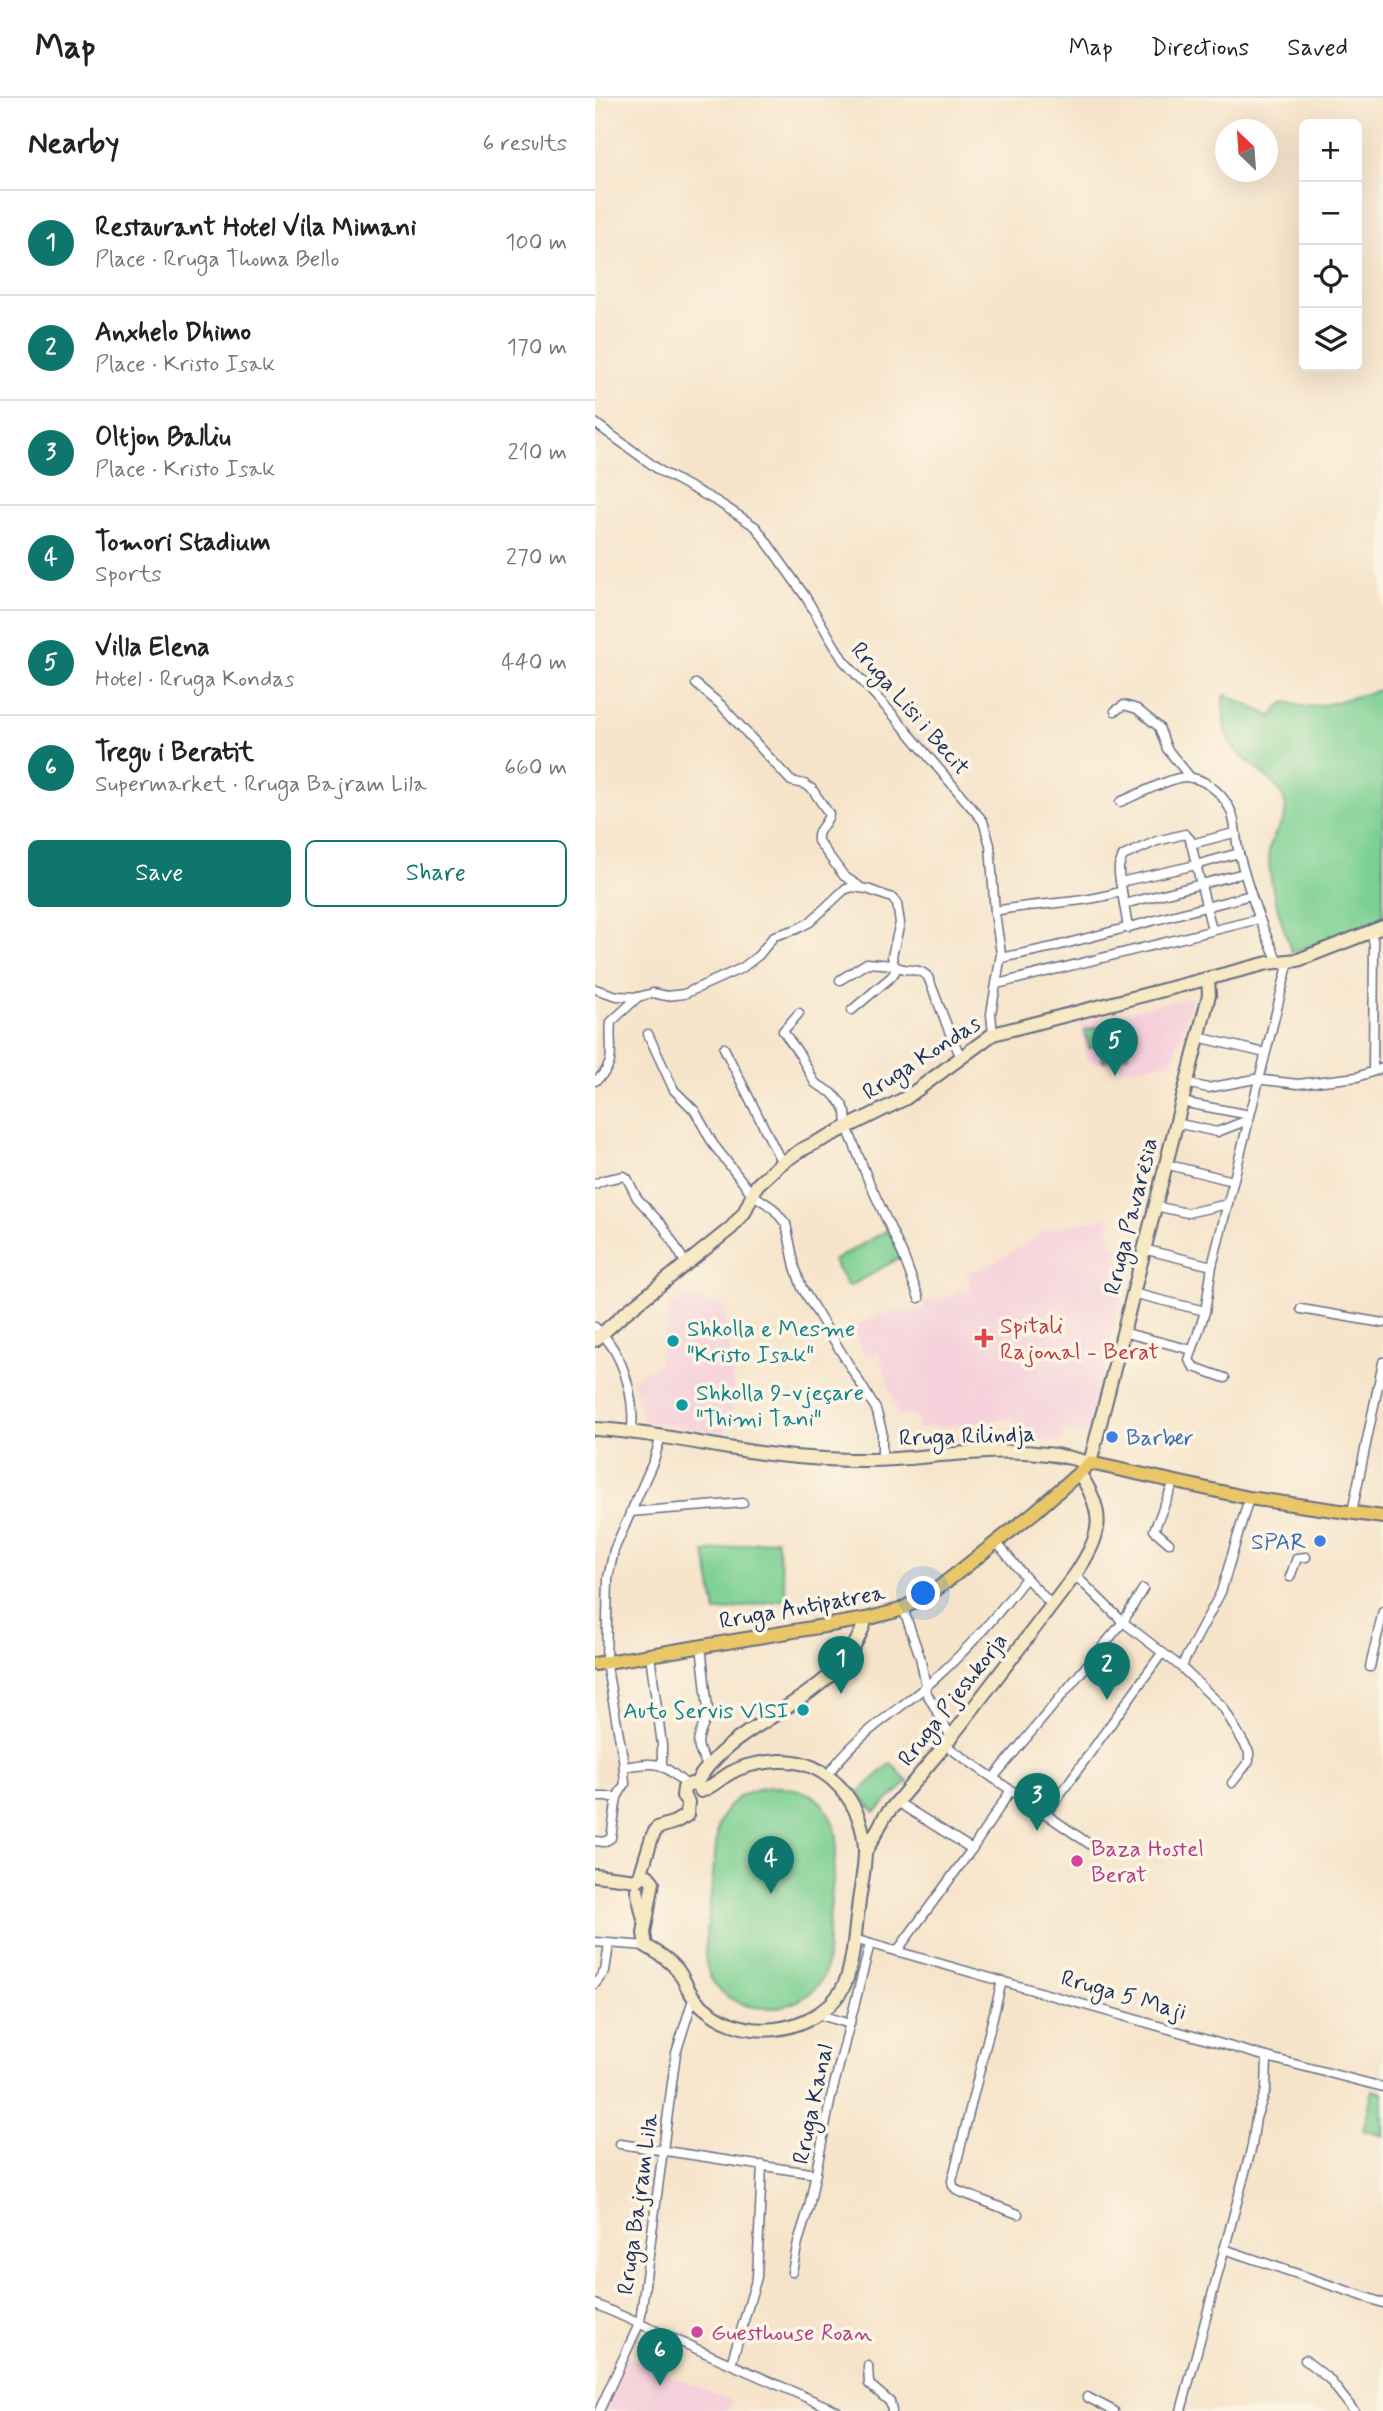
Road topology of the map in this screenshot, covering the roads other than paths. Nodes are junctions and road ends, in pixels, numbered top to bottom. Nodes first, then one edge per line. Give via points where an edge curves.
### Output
1 (595, 423) edge
2 (696, 684) dead end
3 (1115, 711) dead end
4 (1191, 778) junction
5 (1120, 802) dead end
6 (1234, 833) junction
7 (1191, 844) junction
8 (1239, 852) junction
9 (1196, 865) junction
10 (1244, 873) junction
11 (1201, 885) junction
12 (862, 887) junction
13 (1121, 887) junction
14 (1251, 895) junction
15 (1124, 904) junction
16 (1206, 907) junction
17 (995, 911) junction
18 (1259, 919) junction
19 (1128, 928) junction
20 (1212, 930) junction
21 (1377, 930) edge
22 (1001, 958) junction
23 (1283, 961) junction
24 (894, 965) junction
25 (1374, 967) junction
26 (1383, 970) edge
27 (1207, 979) junction
28 (840, 980) dead end
29 (997, 984) junction
30 (595, 989) edge
31 (638, 997) junction
32 (852, 1010) dead end
33 (799, 1013) dead end
34 (1383, 1015) edge
35 (1373, 1017) junction
36 (648, 1034) dead end
37 (993, 1034) junction
38 (1198, 1037) junction
39 (724, 1048) dead end
40 (1265, 1053) junction
41 (961, 1057) junction
42 (1383, 1068) edge
43 (1373, 1070) junction
44 (1258, 1079) junction
45 (595, 1081) edge
46 (1186, 1083) junction
47 (1181, 1102) junction
48 (1249, 1117) junction
49 (1176, 1123) junction
50 (848, 1127) junction
51 (782, 1163) junction
52 (1165, 1164) junction
53 (1233, 1181) junction
54 (595, 1184) edge
55 (752, 1194) junction
56 (1228, 1204) junction
57 (1155, 1206) junction
58 (1143, 1249) junction
59 (686, 1264) junction
60 (1212, 1266) junction
61 (1132, 1293) junction
62 (919, 1298) dead end
63 (1301, 1309) dead end
64 (1205, 1311) junction
65 (1383, 1323) edge
66 (1122, 1332) junction
67 (597, 1334) edge
68 (1192, 1350) junction
69 (1383, 1362) edge
70 (1225, 1378) dead end
71 (595, 1429) edge
72 (632, 1432) junction
73 (661, 1436) junction
74 (882, 1460) junction
75 (1090, 1464) junction
76 (1080, 1474) junction
77 (1174, 1482) junction
78 (1249, 1498) junction
79 (743, 1503) dead end
80 (630, 1512) junction
81 (1352, 1512) junction
82 (1383, 1517) edge
83 (996, 1542) junction
84 (1169, 1543) dead end
85 (1306, 1557) dead end
86 (1075, 1575) junction
87 (1290, 1577) dead end
88 (1026, 1578) junction
89 (1143, 1588) dead end
90 (1052, 1605) junction
91 (903, 1608) junction
92 (1383, 1611) edge
93 (866, 1619) junction
94 (1123, 1622) junction
95 (701, 1646) junction
96 (1162, 1653) junction
97 (650, 1655) junction
98 (601, 1663) edge
99 (1181, 1667) junction
100 (1370, 1667) dead end
101 (925, 1687) junction
102 (948, 1741) junction
103 (661, 1764) junction
104 (708, 1766) junction
105 (624, 1767) junction
106 (827, 1776) junction
107 (993, 1778) junction
108 (1232, 1783) dead end
109 (694, 1787) junction
110 (1011, 1790) junction
111 (595, 1797) edge
112 (617, 1797) junction
113 (897, 1802) junction
114 (1046, 1814) junction
115 (652, 1837) junction
116 (599, 1841) edge
117 (972, 1849) junction
118 (1098, 1850) dead end
119 (865, 1852) junction
120 (595, 1875) edge
121 (638, 1883) junction
122 (595, 1884) edge
123 (652, 1886) junction
124 (645, 1927) junction
125 (854, 1939) junction
126 (595, 1942) edge
127 (609, 1944) junction
128 (870, 1944) junction
129 (646, 1945) junction
130 (897, 1951) junction
131 (1002, 1981) junction
132 (595, 1984) edge
133 (694, 1996) junction
134 (817, 2014) junction
135 (850, 2024) junction
136 (1267, 2057) junction
137 (1383, 2087) edge
138 (620, 2144) dead end
139 (664, 2151) junction
140 (762, 2165) junction
141 (816, 2174) junction
142 (1018, 2214) dead end
143 (1224, 2249) junction
144 (792, 2272) dead end
145 (1383, 2303) edge
146 (595, 2304) edge
147 (640, 2322) junction
148 (1305, 2360) dead end
149 (731, 2364) junction
150 (868, 2366) dead end
151 (1087, 2398) dead end
152 (824, 2409) edge
153 (599, 2411) edge
154 (837, 2411) edge
155 (892, 2411) edge
156 (1114, 2411) edge
157 (1181, 2411) edge
158 (1354, 2411) edge

1 - 17 street, Rruga Lisi i Becit via 663,472 738,514 762,535 843,660 983,821 991,845
2 - 12 street via 722,705 791,781 817,794 829,814 818,834 820,846 844,876
3 - 4 street via 1131,706 1148,716
4 - 5 street via 1179,778
4 - 6 street via 1215,790 1229,808
6 - 7 street
6 - 8 street
7 - 9 street
7 - 13 street via 1185,834 1128,853 1120,861
8 - 9 street
8 - 10 street
9 - 11 street
9 - 13 street
10 - 11 street
10 - 14 street
11 - 15 street
11 - 16 street
12 - 24 street via 897,904 900,923
12 - 31 street via 844,890 810,922 774,936 759,955 733,972 678,995
13 - 15 street
13 - 17 street via 1099,898
14 - 16 street
14 - 18 street
15 - 19 street
16 - 19 street
16 - 20 street
17 - 22 street, Rruga Lisi i Becit
18 - 20 street
18 - 23 street
19 - 22 street
20 - 29 street
21 - 23 street, Rruga Kondas via 1298,960
21 - 25 street
22 - 29 street, Rruga Lisi i Becit
23 - 27 street, Rruga Kondas
23 - 40 street
24 - 28 street via 867,963
24 - 32 street via 891,977
24 - 41 street via 928,977
25 - 26 street
25 - 35 street
27 - 37 street, Rruga Kondas
27 - 38 street, Rruga Pavarësia via 1210,991
29 - 37 street, Rruga Lisi i Becit via 991,1014
30 - 31 street
31 - 45 street via 611,1022 610,1063
33 - 50 street via 783,1031 815,1083 842,1104
34 - 35 street
35 - 43 street
36 - 55 street via 674,1090 695,1111 713,1144
37 - 41 street, Rruga Kondas
38 - 40 street
38 - 46 street, Rruga Pavarësia
39 - 51 street
40 - 44 street
41 - 50 street, Rruga Kondas via 906,1098
42 - 43 street
43 - 44 street via 1357,1077 1299,1084
44 - 46 street via 1208,1088
44 - 48 street
46 - 47 street, Rruga Pavarësia
47 - 48 street
47 - 49 street, Rruga Pavarësia
48 - 49 street via 1217,1132
48 - 53 street
49 - 52 street, Rruga Pavarësia
50 - 51 street, Rruga Kondas
50 - 62 street
51 - 55 street, Rruga Kondas
52 - 53 street
52 - 57 street, Rruga Pavarësia
53 - 56 street
54 - 59 street via 626,1177
55 - 59 street, Rruga Kondas via 738,1221
55 - 74 street via 786,1224 802,1288 876,1409
56 - 57 street via 1187,1213
56 - 60 street
57 - 58 street, Rruga Pavarësia
58 - 60 street
58 - 61 street, Rruga Pavarësia
59 - 67 street, Rruga Kondas
60 - 64 street
61 - 64 street
61 - 66 street, Rruga Pavarësia
63 - 65 street
64 - 68 street
66 - 68 street
66 - 75 street, Rruga Pavarësia
67 - 72 street via 611,1343 630,1392
68 - 70 street via 1190,1364
69 - 81 street
71 - 72 street, Rruga Rilindja
72 - 73 street, Rruga Rilindja
73 - 74 street, Rruga Rilindja via 754,1454
73 - 80 street
74 - 75 street, Rruga Rilindja via 1012,1450
75 - 76 main road, Rruga Antipatrea
75 - 77 main road
76 - 83 main road, Rruga Antipatrea
76 - 86 street, Rruga Pjeshkorja via 1092,1497 1098,1527 1097,1539
77 - 78 main road
77 - 84 street via 1154,1530
78 - 81 main road
78 - 99 street via 1221,1592
79 - 80 street
80 - 98 street via 610,1566
81 - 82 main road
83 - 88 street
83 - 91 main road, Rruga Antipatrea via 937,1589
85 - 87 street via 1297,1558
86 - 90 street, Rruga Pjeshkorja
86 - 94 street
88 - 90 street
88 - 101 street via 972,1642
89 - 94 street
90 - 102 street, Rruga Pjeshkorja
91 - 93 main road, Rruga Antipatrea
91 - 101 street
92 - 100 street
93 - 95 main road, Rruga Antipatrea
93 - 104 street via 854,1645 817,1686
94 - 96 street
94 - 107 street
95 - 97 main road, Rruga Antipatrea
95 - 104 street via 708,1709 698,1743
96 - 99 street
96 - 114 street
97 - 98 main road, Rruga Antipatrea
97 - 103 street
98 - 105 street
99 - 108 street via 1223,1707 1249,1752 1249,1761
101 - 102 street
101 - 106 street via 855,1742
102 - 107 street
102 - 113 street, Rruga Pjeshkorja
103 - 105 street
103 - 109 street
104 - 109 street
105 - 112 street via 625,1784
106 - 109 street via 803,1764 779,1761 739,1769
106 - 119 street via 856,1809
107 - 110 street
109 - 115 street via 701,1795 688,1802 687,1815 657,1828
110 - 114 street
110 - 117 street
111 - 112 street
112 - 116 street via 611,1839
113 - 117 street
113 - 119 street, Rruga Pjeshkorja
114 - 118 street
115 - 121 street
115 - 123 street
117 - 130 street
119 - 125 street
120 - 121 street
121 - 122 street
121 - 123 street via 648,1876
121 - 124 street
123 - 124 street
124 - 129 street
125 - 128 street, Rruga 5 Maji
125 - 134 street via 847,1979
126 - 127 street
127 - 129 street
127 - 132 street via 605,1971
128 - 130 street, Rruga 5 Maji
128 - 135 street, Rruga Kanal
129 - 133 street via 674,1965
130 - 131 street, Rruga 5 Maji
131 - 136 street, Rruga 5 Maji
131 - 142 street via 952,2181 958,2191
133 - 134 street via 724,2021 754,2030 781,2029
133 - 139 street, Rruga Bajram Lila via 678,2040
134 - 135 street
135 - 141 street, Rruga Kanal
136 - 137 street, Rruga 5 Maji
136 - 143 street via 1266,2090
138 - 139 street
139 - 140 street
139 - 147 street, Rruga Bajram Lila
140 - 141 street
140 - 149 street via 757,2277
141 - 144 street, Rruga Kanal
143 - 145 street
143 - 157 street
146 - 147 street
147 - 149 street
147 - 153 street, Rruga Bajram Lila
148 - 158 street via 1329,2379
149 - 152 street
150 - 155 street via 869,2384 890,2402
151 - 156 street
152 - 154 street

